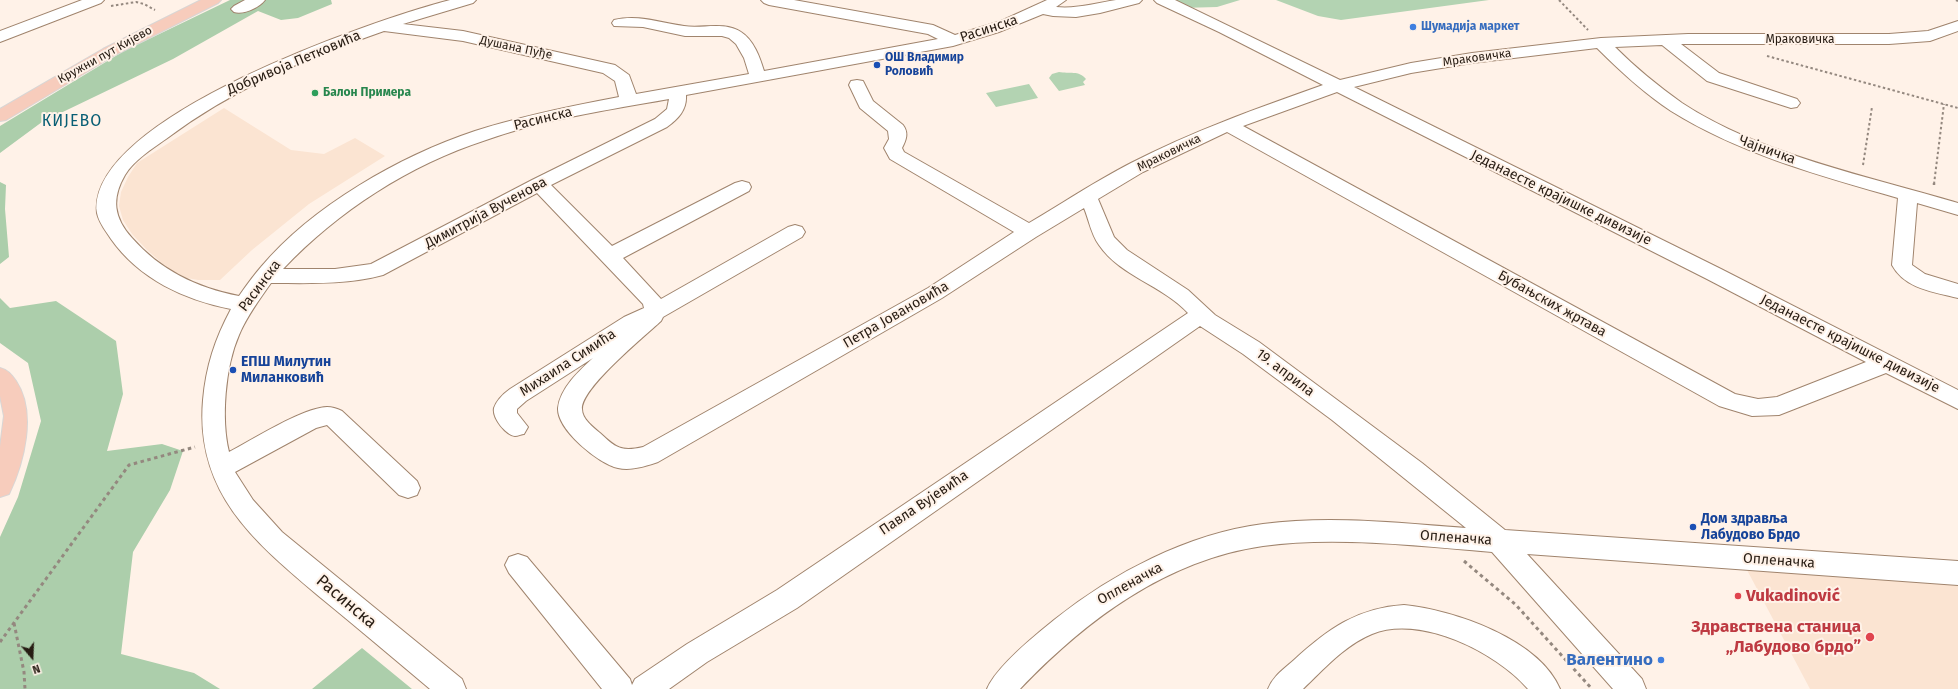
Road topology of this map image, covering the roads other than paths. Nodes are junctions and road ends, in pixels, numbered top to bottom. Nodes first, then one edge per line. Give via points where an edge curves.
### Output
1 (213, 0) edge
2 (257, 0) edge
3 (468, 0) edge
4 (769, 0) edge
5 (1058, 0) edge
6 (1134, 0) edge
7 (1162, 0) edge
8 (103, 3) edge
9 (239, 9) dead end
10 (1043, 9) junction
11 (620, 22) dead end
12 (382, 26) junction
13 (1958, 26) edge
14 (1930, 36) junction
15 (0, 37) edge
16 (1666, 40) junction
17 (953, 41) junction
18 (1601, 43) junction
19 (1958, 43) edge
20 (758, 77) junction
21 (858, 85) dead end
22 (1337, 86) junction
23 (677, 92) junction
24 (629, 101) junction
25 (1791, 103) dead end
26 (0, 116) edge
27 (1228, 125) junction
28 (539, 184) junction
29 (742, 187) dead end
30 (1908, 194) junction
31 (1086, 197) junction
32 (1958, 209) edge
33 (795, 232) dead end
34 (1029, 232) junction
35 (610, 256) junction
36 (265, 276) junction
37 (1958, 291) edge
38 (244, 304) junction
39 (655, 312) junction
40 (1201, 314) junction
41 (1887, 363) junction
42 (0, 376) edge
43 (1958, 400) edge
44 (516, 427) dead end
45 (628, 459) joint
46 (221, 468) junction
47 (0, 487) edge
48 (408, 488) dead end
49 (1499, 541) junction
50 (518, 565) dead end
51 (1954, 579) edge
52 (452, 689) edge
53 (620, 689) edge
54 (645, 689) edge
55 (1001, 689) edge
56 (1282, 689) edge
57 (1546, 689) edge
58 (1632, 689) edge

1 - 26 main road, Кружни пут Кијево via 109,52
2 - 9 street
3 - 12 street, Добривоја Петковића
4 - 17 street via 933,30
5 - 10 street, Расинска
6 - 10 street via 1056,13
7 - 22 street, Једанаесте крајишке дивизије
8 - 15 street
10 - 17 street, Расинска via 996,28
11 - 20 street via 643,22 686,31 723,31 735,35 742,41 752,58
12 - 24 street, Душана Пуђе via 463,36 608,69 623,79
12 - 38 street, Добривоја Петковића via 275,68 221,94 156,137 128,160 113,180 109,196 109,219 136,254 168,280 221,300
13 - 14 street, Мраковичка
14 - 16 street, Мраковичка via 1875,40
14 - 19 street
16 - 18 street, Мраковичка
16 - 25 street via 1713,77
17 - 20 street, Расинска
18 - 22 street, Мраковичка via 1472,58 1411,68
18 - 30 street, Чајничка via 1644,85 1662,99 1706,125 1762,149
20 - 23 street, Расинска
21 - 34 street via 866,104 897,129 898,139 894,151 900,158
22 - 27 street, Мраковичка
22 - 41 street, Једанаесте крајишке дивизије
23 - 24 street, Расинска
23 - 28 street, Димитрија Вученова via 678,105 675,112 661,123
24 - 36 street, Расинска via 520,124 469,139 413,164 334,213 289,250
27 - 31 street, Мраковичка via 1160,156
27 - 41 street, Бубањских жртава via 1727,400 1751,409 1779,406
28 - 35 street
28 - 36 street, Димитрија Вученова via 376,270 342,276
29 - 35 street
30 - 32 street, Чајничка
30 - 37 street via 1902,265 1904,270 1916,278
31 - 34 street, Мраковичка
31 - 40 street, 19. априла via 1094,207 1102,233 1110,246 1191,303
33 - 39 street
34 - 45 street, Петра Јовановића via 935,293 808,366 649,455
35 - 39 street via 652,302
36 - 38 street, Расинска
38 - 46 street, Расинска via 227,336 214,391 215,441
39 - 44 street, Михаила Симића via 632,322 509,402 505,409 506,416
39 - 45 street, Михаила Симића via 586,378 572,397 570,406 575,423 605,453 611,458
40 - 49 street, 19. априла via 1251,348 1413,470
40 - 54 street, Павла Вујевића via 786,599 697,653
41 - 43 street, Једанаесте крајишке дивизије
42 - 47 main road via 16,405 14,446
46 - 48 street via 310,420 327,416 334,417
46 - 52 street, Расинска via 242,504 274,542
49 - 51 street, Опленачка
49 - 55 street, Опленачка via 1365,532 1283,533 1254,537 1182,558 1143,574 1091,606 1059,631
49 - 58 street, 19. априла
50 - 53 street
56 - 57 street via 1342,636 1367,623 1402,617 1443,624 1494,644 1520,662

